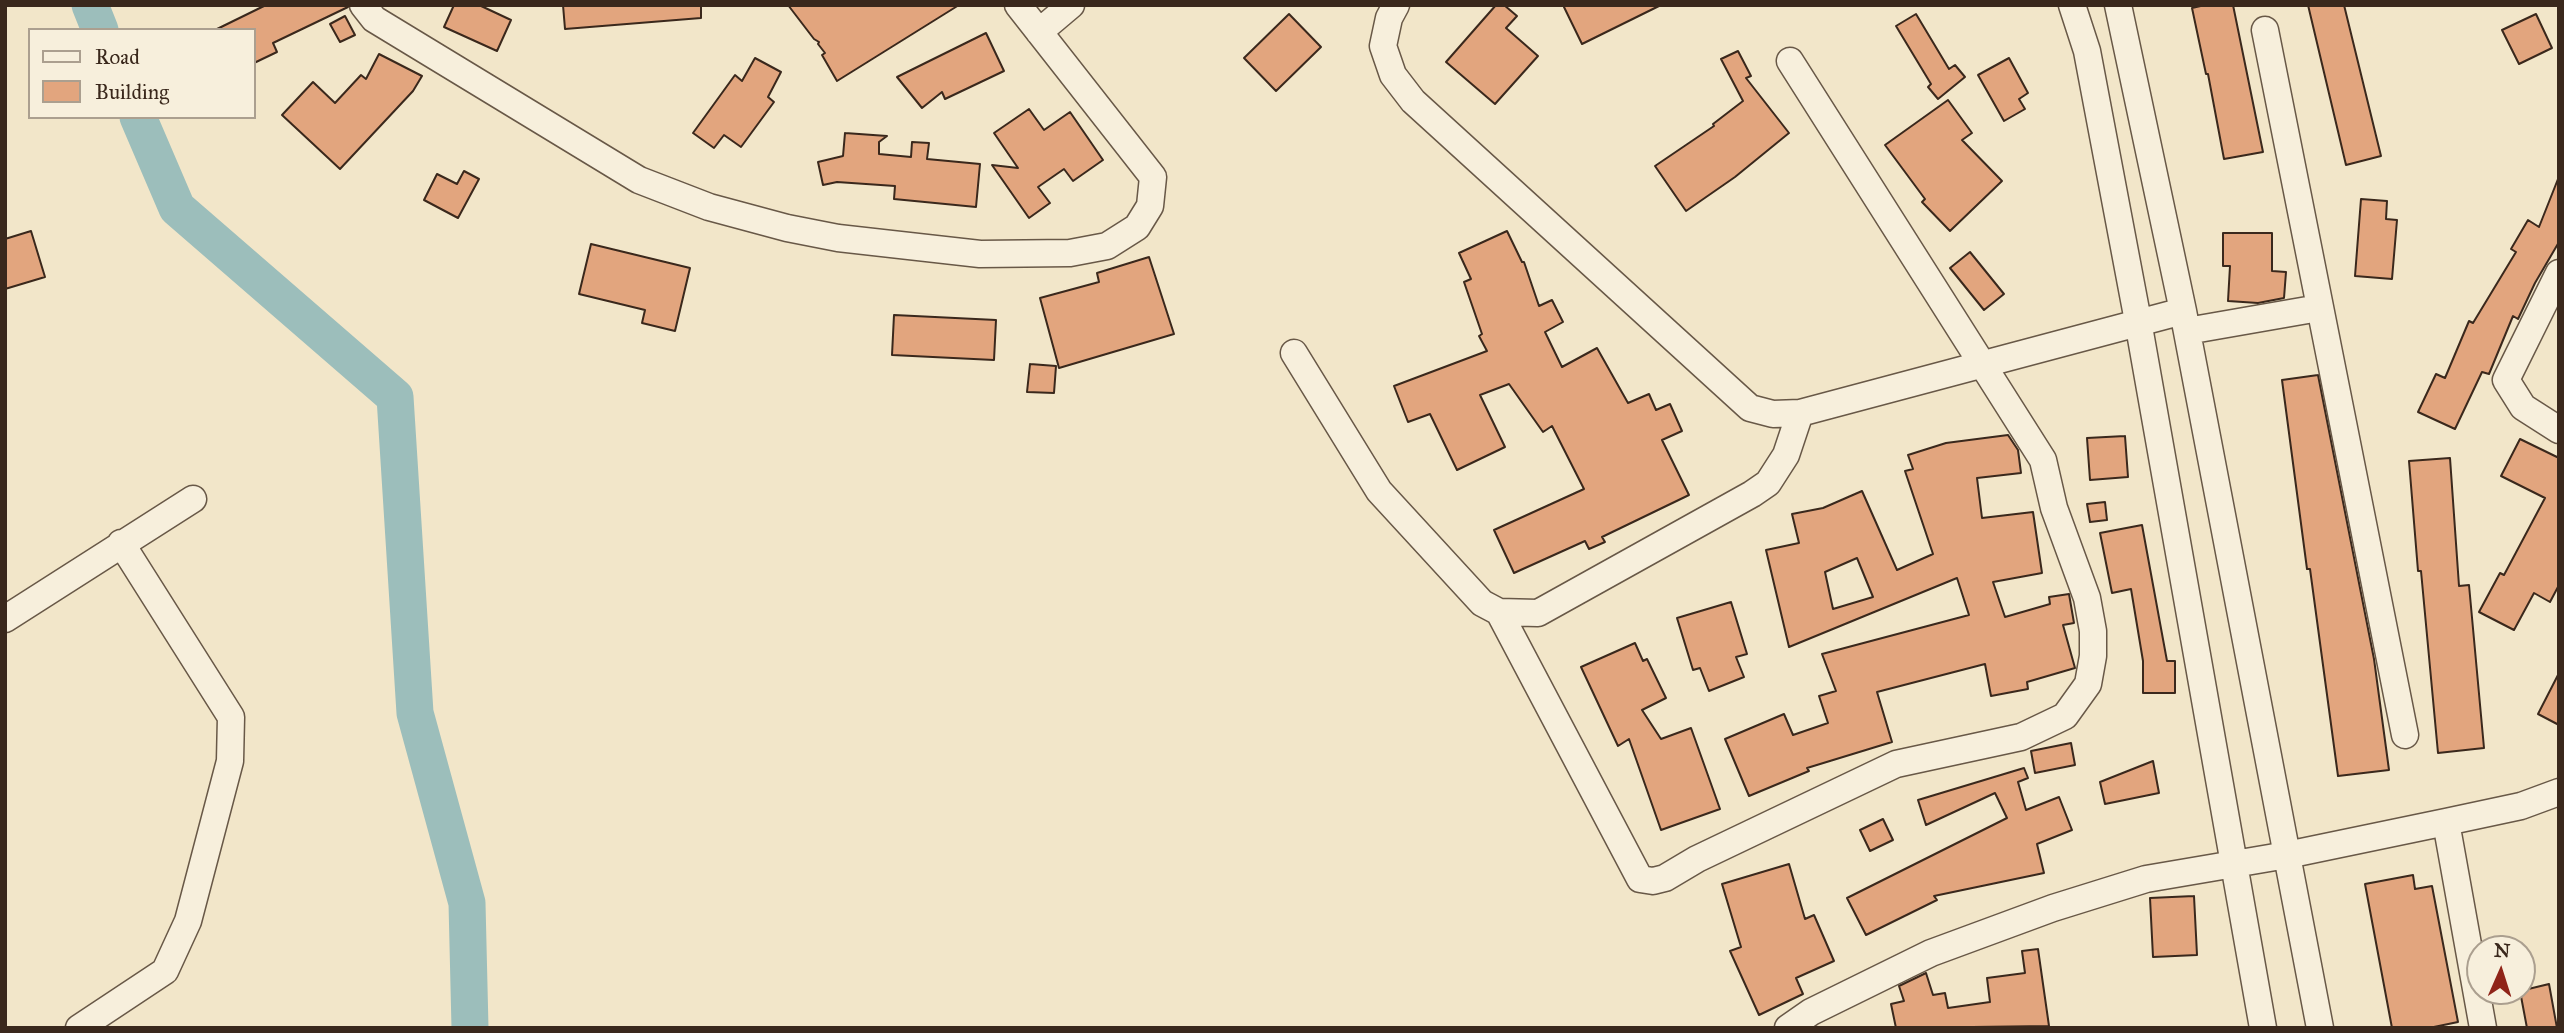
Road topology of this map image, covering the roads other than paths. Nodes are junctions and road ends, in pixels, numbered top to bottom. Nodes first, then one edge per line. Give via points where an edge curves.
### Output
1 (362, 5) edge
2 (1018, 5) edge
3 (1071, 5) edge
4 (1396, 5) edge
5 (2073, 5) edge
6 (2118, 5) edge
7 (2266, 30) dead end
8 (1039, 32) junction
9 (1790, 61) dead end
10 (2559, 273) edge
11 (2319, 308) junction
12 (2138, 321) junction
13 (2185, 321) junction
14 (1294, 353) dead end
15 (1981, 364) junction
16 (1800, 413) junction
17 (2559, 430) edge
18 (193, 499) dead end
19 (121, 543) junction
20 (1499, 612) junction
21 (5, 618) edge
22 (2405, 735) dead end
23 (2559, 792) edge
24 (2446, 822) junction
25 (2287, 855) junction
26 (2234, 865) junction
27 (79, 1028) edge
28 (1788, 1028) edge
29 (2263, 1028) edge
30 (2320, 1028) edge
31 (2483, 1028) edge

1 - 8 street via 374,19 639,180 709,207 838,238 953,252 1069,253 1107,246 1137,227 1150,206 1153,177
2 - 8 street
3 - 8 street
4 - 16 street via 1383,46 1393,75 1413,101 1751,408 1773,414
5 - 12 street via 2087,51
6 - 13 street
7 - 11 street
9 - 15 street
10 - 17 street via 2507,380 2523,407
11 - 13 street
11 - 22 street
12 - 13 street
12 - 15 street
12 - 26 street
13 - 25 street
14 - 20 street via 1379,491 1482,603
15 - 16 street
15 - 20 street via 2043,460 2054,508 2087,598 2094,656 2088,684 2064,716 2021,737 1896,764 1665,878 1640,879
16 - 20 street via 1786,454 1768,483 1752,494 1538,613
18 - 19 street
19 - 21 street
19 - 27 street via 231,717 230,761 188,921 165,971
23 - 24 street via 2521,806
24 - 25 street
24 - 31 street
25 - 26 street
25 - 30 street
26 - 28 street via 2146,879 2053,908 1931,953
26 - 29 street

